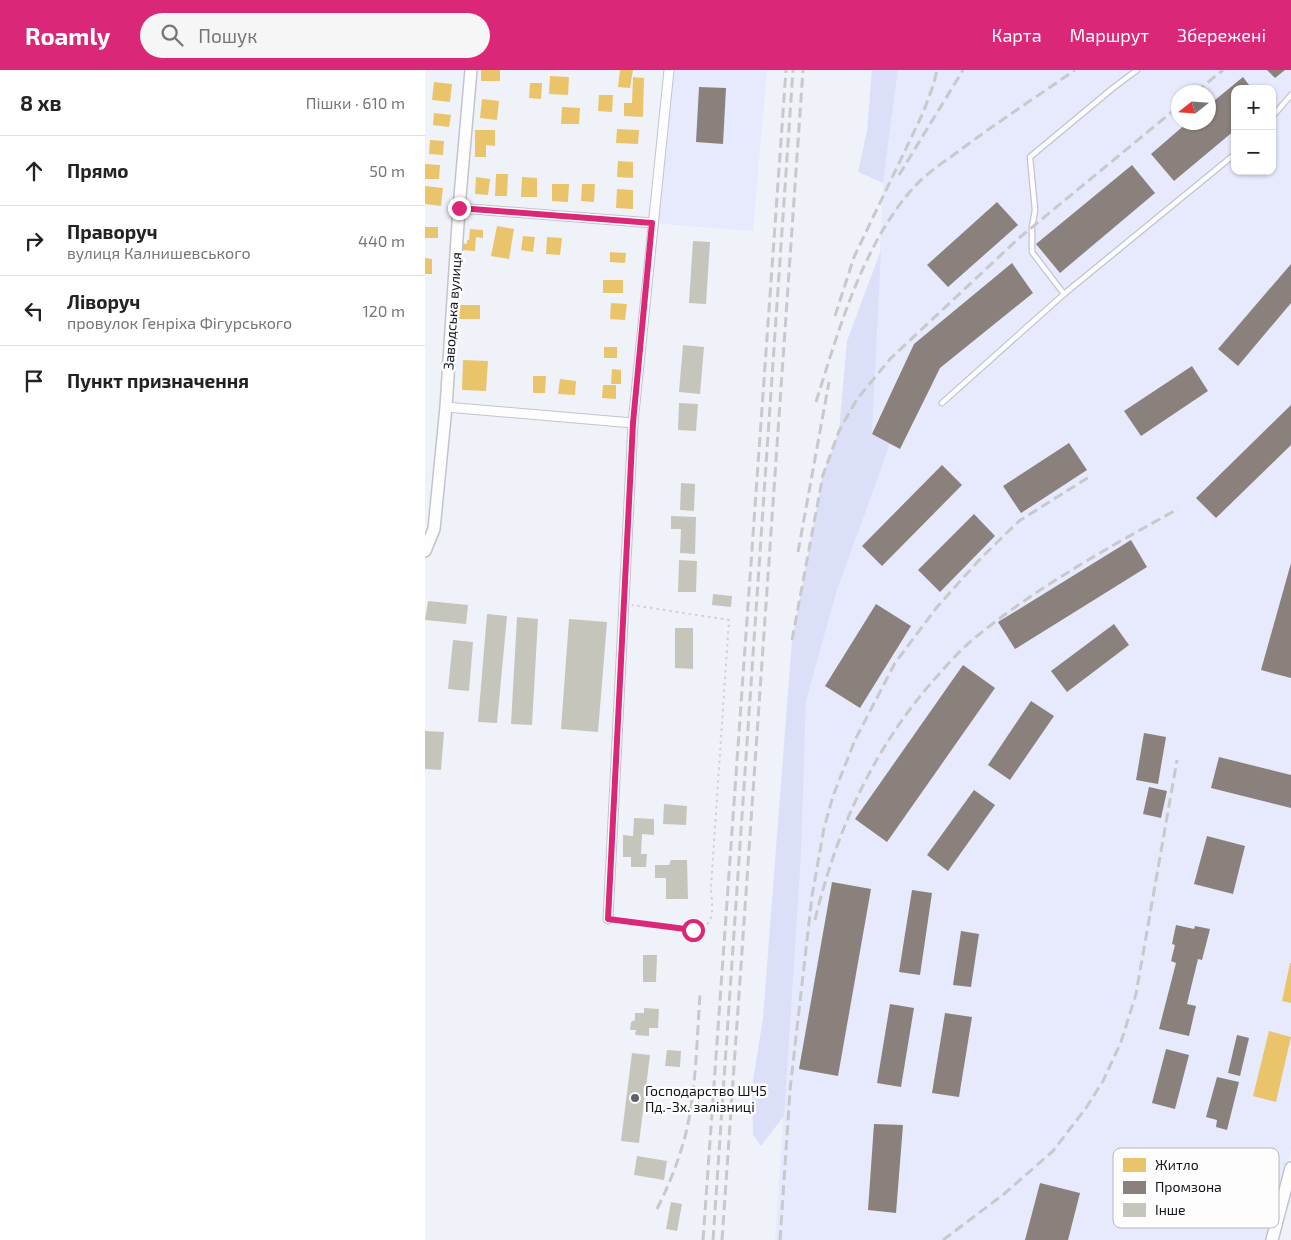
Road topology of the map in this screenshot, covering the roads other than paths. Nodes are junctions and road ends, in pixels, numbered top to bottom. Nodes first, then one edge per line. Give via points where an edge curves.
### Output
1 (471, 70) edge
2 (669, 70) edge
3 (1137, 70) edge
4 (1291, 95) edge
5 (1276, 112) edge
6 (1231, 157) edge
7 (459, 208) junction
8 (652, 223) junction
9 (1064, 294) junction
10 (942, 402) dead end
11 (446, 407) junction
12 (633, 423) junction
13 (425, 551) edge
14 (608, 919) road end
15 (1291, 1168) edge
16 (1287, 1202) edge
17 (1279, 1222) edge
18 (1277, 1228) edge
19 (1272, 1240) edge

1 - 7 street, Заводська вулиця
2 - 8 street
3 - 9 lane via 1030,157 1035,210 1032,252
4 - 5 lane
6 - 9 lane
7 - 8 street
7 - 11 street, Заводська вулиця
8 - 12 street
9 - 10 lane
11 - 12 street
11 - 13 street, Заводська вулиця via 434,529
12 - 14 street
15 - 16 street
16 - 17 street
18 - 19 street

